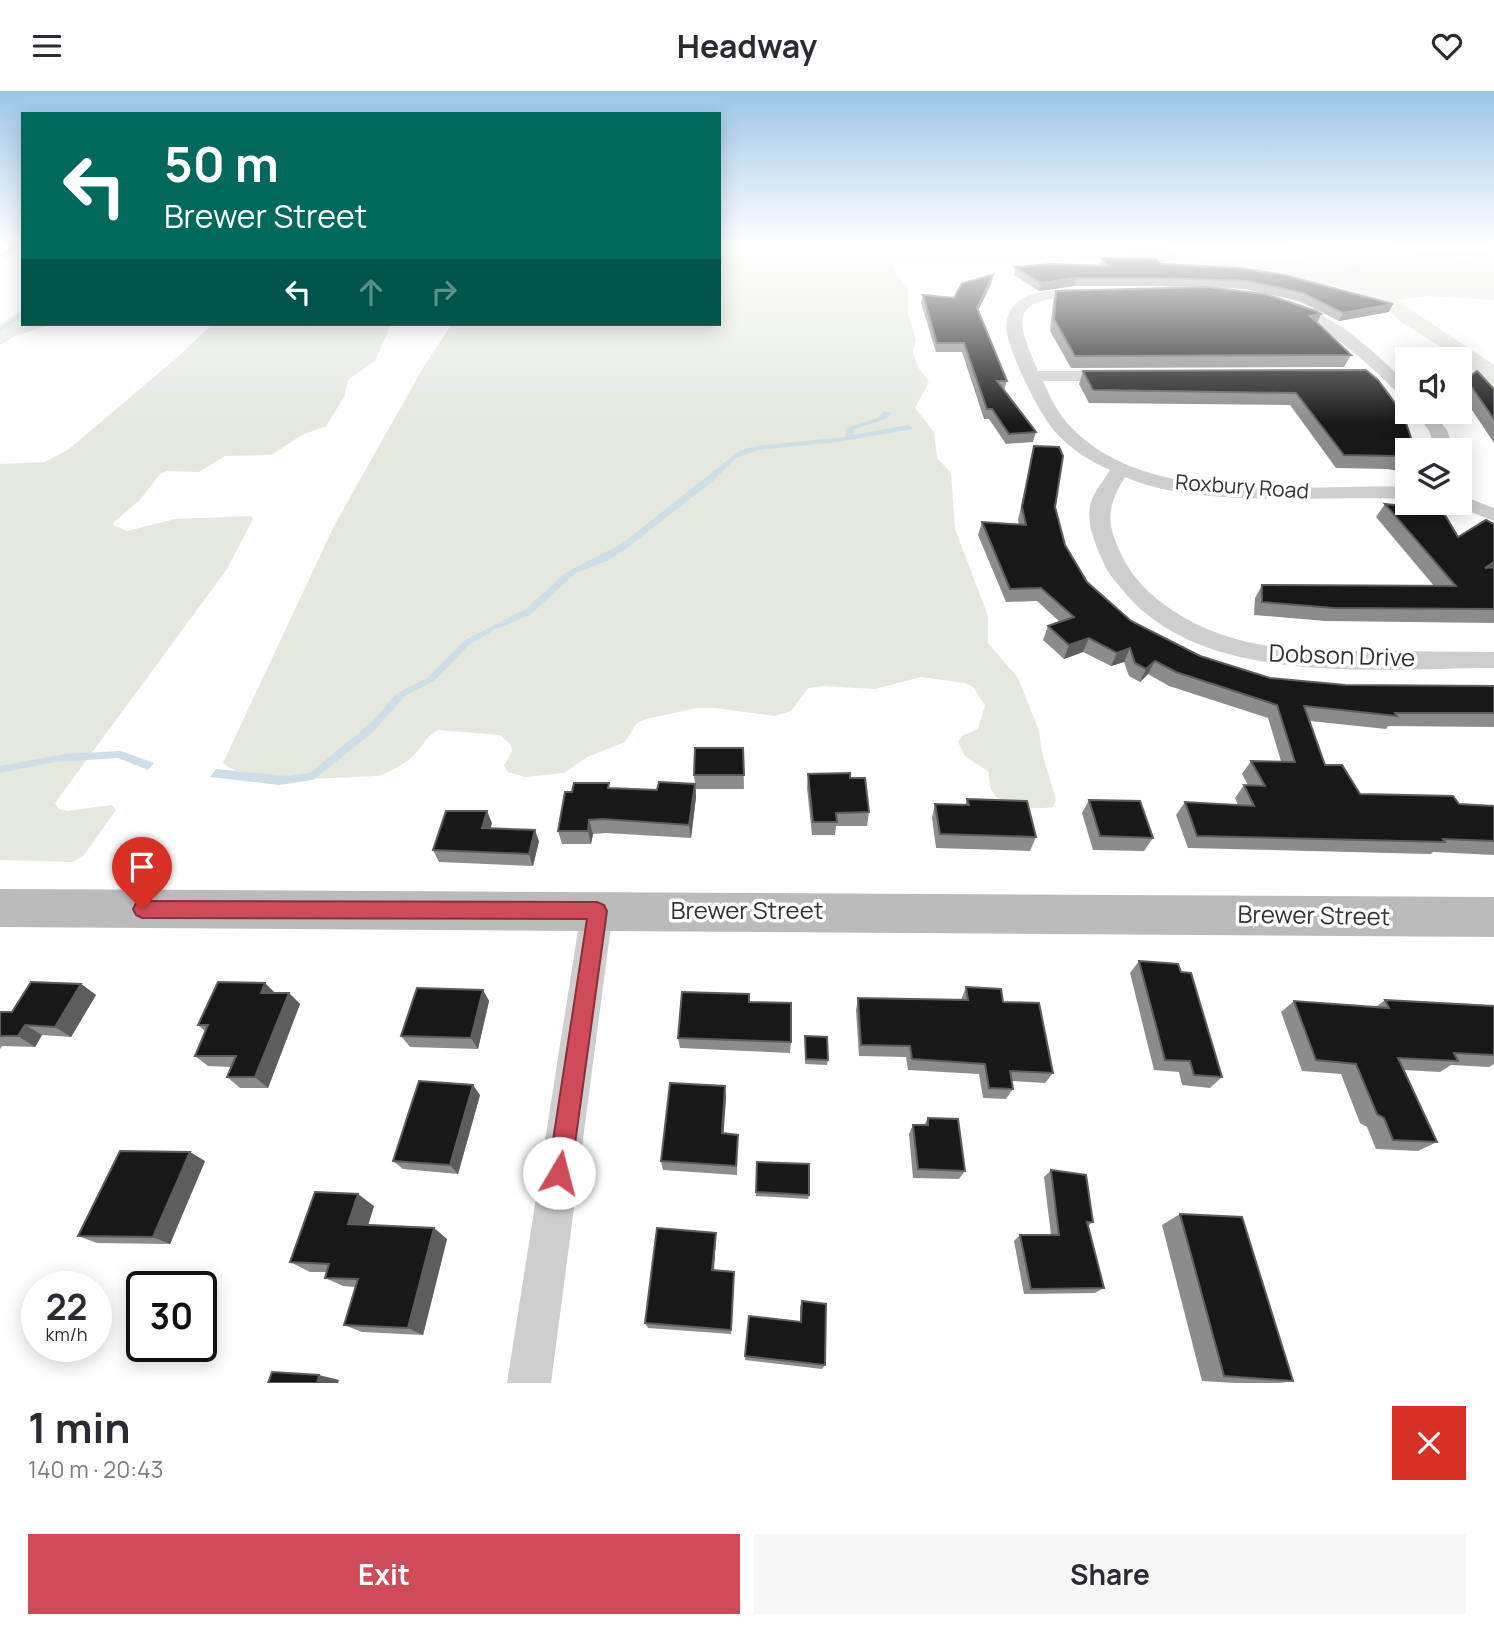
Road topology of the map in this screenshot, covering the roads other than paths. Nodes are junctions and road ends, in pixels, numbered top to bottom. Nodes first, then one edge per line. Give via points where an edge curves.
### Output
1 (1024, 303) edge
2 (1275, 303) edge
3 (1362, 375) edge
4 (1389, 375) junction
5 (1034, 376) junction
6 (1129, 376) edge
7 (1395, 381) edge
8 (1120, 469) junction
9 (1395, 493) edge
10 (1472, 506) edge
11 (1494, 515) edge
12 (1494, 660) edge
13 (0, 908) edge
14 (597, 911) junction
15 (1494, 917) edge
16 (529, 1383) edge

1 - 5 street, Roxbury Road via 1012,320
2 - 4 street via 1315,316
3 - 4 street
4 - 7 street
5 - 6 street
5 - 8 street, Roxbury Road via 1064,432
8 - 9 street, Roxbury Road via 1210,489
8 - 12 street, Dobson Drive via 1100,503 1103,538 1118,571 1146,603 1187,631 1242,651 1300,659
10 - 11 street
13 - 14 main road, Brewer Street
14 - 15 main road, Brewer Street
14 - 16 street

